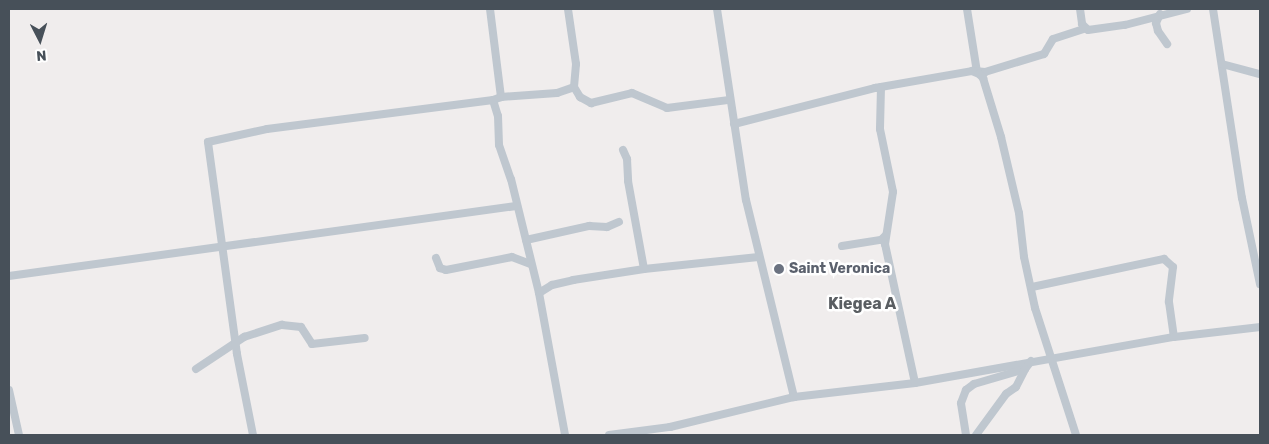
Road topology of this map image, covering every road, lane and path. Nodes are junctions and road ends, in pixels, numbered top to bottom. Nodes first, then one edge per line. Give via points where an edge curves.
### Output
1 (490, 9) edge
2 (568, 9) edge
3 (717, 9) edge
4 (967, 9) edge
5 (1080, 9) edge
6 (1187, 9) edge
7 (1213, 9) edge
8 (1160, 14) junction
9 (1084, 28) junction
10 (1167, 44) dead end
11 (1222, 64) junction
12 (974, 71) junction
13 (1260, 74) edge
14 (574, 87) junction
15 (880, 87) junction
16 (501, 97) junction
17 (493, 100) junction
18 (730, 100) junction
19 (734, 124) junction
20 (623, 150) dead end
21 (516, 206) junction
22 (619, 222) dead end
23 (885, 236) junction
24 (526, 240) junction
25 (224, 246) junction
26 (842, 246) dead end
27 (758, 257) junction
28 (436, 258) dead end
29 (530, 264) junction
30 (644, 269) junction
31 (9, 276) edge
32 (1260, 284) edge
33 (1032, 287) junction
34 (539, 293) junction
35 (1260, 327) edge
36 (1174, 337) junction
37 (365, 338) dead end
38 (236, 342) junction
39 (1052, 358) junction
40 (1031, 362) junction
41 (196, 369) dead end
42 (1025, 369) junction
43 (915, 383) junction
44 (9, 390) edge
45 (794, 397) junction
46 (620, 434) edge
47 (19, 435) edge
48 (253, 435) edge
49 (565, 435) edge
50 (609, 435) edge
51 (966, 435) edge
52 (976, 435) edge
53 (1076, 435) edge

1 - 16 street
2 - 14 street via 576,64
3 - 18 street
4 - 12 street
5 - 9 street
6 - 8 street
7 - 11 street
8 - 9 street via 1107,29
8 - 10 street via 1156,24
9 - 12 street via 1053,39 1044,54 986,72
11 - 13 street
11 - 32 street via 1242,198
12 - 15 street
12 - 33 street via 983,78 1001,136
14 - 16 street via 557,93
14 - 18 street via 580,97 591,103 632,93 667,108
15 - 19 street
15 - 23 street via 880,129 892,192
16 - 17 street
17 - 21 street via 498,116 499,145
17 - 25 street via 213,139 206,146
18 - 19 street
19 - 27 street
20 - 30 street
21 - 24 street
21 - 25 street
22 - 24 street via 607,228 589,226
23 - 26 street via 881,240
23 - 43 street via 889,273
24 - 29 street
25 - 31 street
25 - 38 street
27 - 30 street
27 - 45 street
28 - 29 street via 440,268 446,270 512,257
29 - 34 street
30 - 34 street via 573,280 552,285
33 - 36 street via 1164,259 1172,267 1169,302
33 - 39 street via 1041,331
34 - 49 street
35 - 36 street
36 - 39 street
37 - 38 street via 312,344 301,327 282,325
38 - 41 street
38 - 48 street
39 - 40 street
39 - 53 street
40 - 42 street
40 - 43 street
42 - 51 street via 974,384 961,395
42 - 52 street via 1016,387 1006,394
43 - 45 street
44 - 47 street
45 - 46 street via 670,428
46 - 50 street

